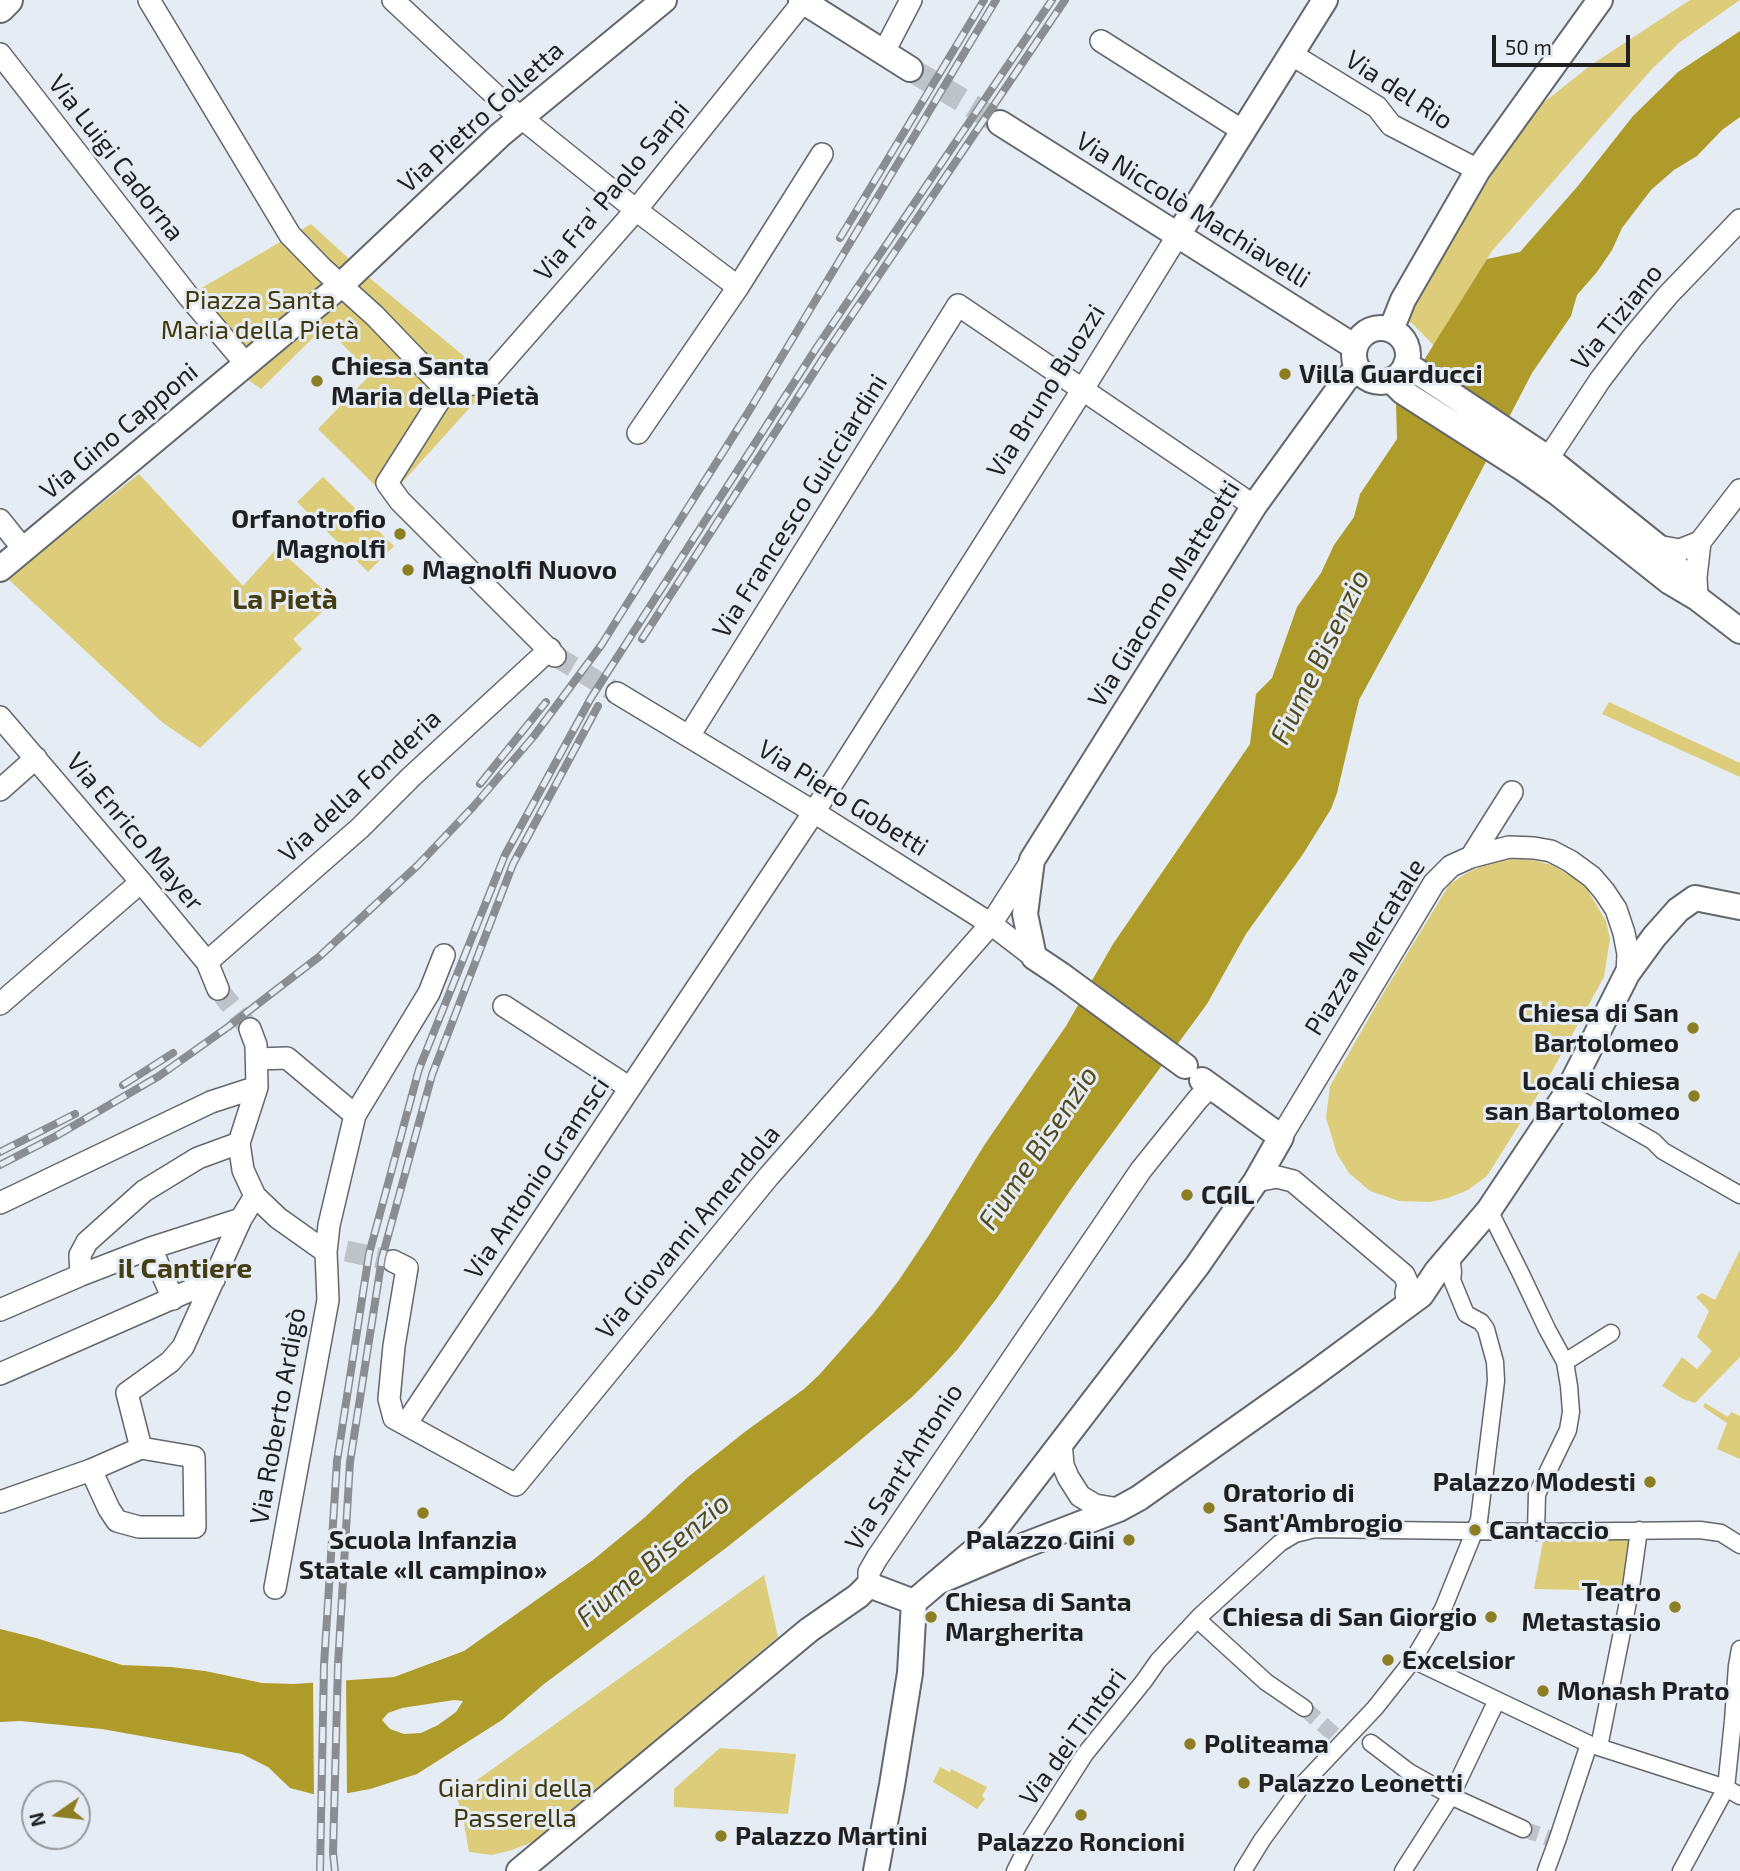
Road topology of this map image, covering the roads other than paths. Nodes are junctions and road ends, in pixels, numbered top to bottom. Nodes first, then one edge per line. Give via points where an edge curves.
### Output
1 (8, 0) edge
2 (149, 0) edge
3 (393, 0) edge
4 (664, 0) edge
5 (911, 0) edge
6 (1325, 0) edge
7 (1600, 0) edge
8 (802, 1) edge
9 (0, 8) edge
10 (1101, 41) dead end
11 (884, 52) junction
12 (0, 54) edge
13 (1291, 54) junction
14 (910, 69) tunnel mouth
15 (522, 117) junction
16 (1000, 123) tunnel mouth
17 (1243, 131) junction
18 (822, 153) dead end
19 (1478, 170) junction
20 (636, 211) junction
21 (1740, 220) edge
22 (1178, 234) junction
23 (341, 285) junction
24 (738, 287) junction
25 (1391, 330) junction
26 (1357, 358) junction
27 (246, 365) junction
28 (1404, 377) junction
29 (1083, 389) junction
30 (446, 390) junction
31 (638, 433) dead end
32 (1529, 454) junction
33 (1740, 490) edge
34 (1254, 506) junction
35 (0, 520) edge
36 (1700, 542) junction
37 (1657, 546) junction
38 (24, 550) junction
39 (0, 569) edge
40 (1697, 598) junction
41 (1740, 631) edge
42 (617, 693) tunnel mouth
43 (0, 717) edge
44 (689, 736) junction
45 (36, 758) junction
46 (0, 790) edge
47 (1512, 792) dead end
48 (814, 812) junction
49 (1471, 857) junction
50 (1032, 860) junction
51 (141, 882) junction
52 (1740, 907) edge
53 (991, 924) junction
54 (443, 955) dead end
55 (1034, 957) junction
56 (207, 962) junction
57 (1627, 974) junction
58 (218, 989) tunnel mouth
59 (0, 1004) edge
60 (504, 1006) dead end
61 (250, 1029) tunnel mouth
62 (257, 1059) junction
63 (1199, 1077) junction
64 (257, 1087) junction
65 (630, 1088) junction
66 (1573, 1096) junction
67 (355, 1115) junction
68 (1281, 1137) junction
69 (239, 1143) junction
70 (1256, 1181) junction
71 (1740, 1195) edge
72 (255, 1196) junction
73 (0, 1203) edge
74 (1489, 1210) junction
75 (241, 1219) junction
76 (151, 1248) junction
77 (336, 1252) junction
78 (1451, 1255) junction
79 (393, 1261) dead end
80 (81, 1275) junction
81 (214, 1280) junction
82 (173, 1299) junction
83 (1408, 1304) junction
84 (0, 1310) edge
85 (1611, 1333) dead end
86 (1565, 1362) junction
87 (0, 1374) edge
88 (406, 1424) junction
89 (1061, 1443) junction
90 (141, 1448) junction
91 (91, 1470) junction
92 (0, 1502) edge
93 (1119, 1509) junction
94 (1475, 1530) junction
95 (1639, 1530) junction
96 (1536, 1532) junction
97 (1740, 1545) edge
98 (940, 1581) junction
99 (869, 1585) junction
100 (275, 1588) dead end
101 (914, 1602) junction
102 (1197, 1619) junction
103 (1740, 1649) edge
104 (1413, 1660) junction
105 (1497, 1700) junction
106 (1304, 1708) tunnel mouth
107 (1352, 1738) junction
108 (1594, 1746) junction
109 (1733, 1792) edge
110 (1451, 1796) junction
111 (1523, 1829) tunnel mouth
112 (519, 1871) edge
113 (876, 1871) edge
114 (1015, 1871) edge
115 (1243, 1871) edge
116 (1403, 1871) edge
117 (1546, 1871) edge
118 (1681, 1871) edge

1 - 9 main road
2 - 23 street via 290,235
3 - 15 street
4 - 15 street, Via Pietro Colletta
5 - 11 street
6 - 13 street, Via Bruno Buozzi
7 - 19 street
8 - 11 street
8 - 20 street, Via Fra' Paolo Sarpi
10 - 17 street
11 - 14 street
12 - 27 street, Via Luigi Cadorna
13 - 17 street, Via Bruno Buozzi
13 - 19 street, Via del Rio via 1377,107 1391,125
15 - 20 street
15 - 23 street, Via Pietro Colletta
16 - 22 street, Via Niccolò Machiavelli
17 - 22 street, Via Bruno Buozzi
18 - 24 street
19 - 25 street via 1403,300
20 - 24 street
20 - 30 street, Via Fra' Paolo Sarpi via 486,382
21 - 32 street, Via Tiziano via 1668,295 1600,380 1555,448
22 - 26 street, Via Niccolò Machiavelli
22 - 29 street, Via Bruno Buozzi
23 - 27 street, Via Gino Capponi
23 - 30 street
24 - 31 street
25 - 26 street, Via Giacomo Matteotti via 1366,332 1359,339
25 - 28 street via 1406,348
26 - 28 street via 1369,379 1383,382
26 - 34 street, Via Giacomo Matteotti
27 - 38 street, Via Gino Capponi
28 - 32 street
29 - 34 street
29 - 44 street, Via Francesco Guicciardini via 958,305
29 - 48 street, Via Bruno Buozzi
30 - 56 street, Via della Fonderia via 387,483 552,652
32 - 37 street
32 - 40 street via 1559,494
33 - 36 street
34 - 50 street, Via Giacomo Matteotti
35 - 38 street
36 - 37 street via 1681,550
36 - 40 street
37 - 40 street
38 - 39 street, Via Gino Capponi
40 - 41 street
42 - 44 street, Via Piero Gobetti
43 - 45 street, Via Enrico Mayer
44 - 48 street, Via Piero Gobetti
45 - 46 street
45 - 51 street, Via Enrico Mayer
47 - 49 street
48 - 53 street, Via Piero Gobetti
48 - 65 street, Via Antonio Gramsci
49 - 57 street, Piazza Mercatale via 1509,848 1534,848 1551,851 1592,877 1616,909 1625,933
49 - 68 street, Piazza Mercatale via 1451,866 1434,883
50 - 53 street, Via Giacomo Matteotti
50 - 55 street, Via Giacomo Matteotti via 1026,914
51 - 56 street, Via Enrico Mayer
51 - 59 street
52 - 57 street, Piazza Mercatale via 1695,898 1678,910
53 - 55 street, Via Piero Gobetti
53 - 88 street, Via Giovanni Amendola via 769,1176 516,1485
54 - 67 street, Via Roberto Ardigò via 429,993
55 - 63 street
56 - 58 street, Via Enrico Mayer
57 - 66 street, Piazza Mercatale
60 - 65 street
61 - 62 street
62 - 64 street
62 - 67 street via 287,1058
63 - 68 street
63 - 99 street, Via Sant'Antonio via 1198,1099 1141,1170 877,1558 869,1572
64 - 69 street
64 - 73 street via 211,1102
65 - 88 street, Via Antonio Gramsci
66 - 71 street
66 - 74 street, Piazza Mercatale
67 - 77 street, Via Roberto Ardigò via 329,1225
68 - 70 street, Piazza Mercatale
69 - 72 street via 243,1170
69 - 80 street via 198,1158 144,1191 86,1242 80,1255
70 - 83 street via 1277,1177 1293,1181 1404,1275
70 - 89 street, Piazza Mercatale
72 - 75 street
72 - 77 street via 278,1219
74 - 78 street, Piazza Mercatale
74 - 86 street
75 - 76 street
75 - 81 street
76 - 80 street
76 - 82 street
77 - 100 street, Via Roberto Ardigò
78 - 83 street, Piazza Mercatale via 1421,1295
78 - 94 street via 1452,1280 1466,1314 1486,1329 1495,1362
79 - 88 street via 407,1268 389,1399 394,1418
80 - 84 street
81 - 82 street
81 - 90 street via 183,1347 127,1393
82 - 87 street
83 - 93 street, Piazza Mercatale
85 - 86 street
86 - 96 street via 1571,1412 1568,1430 1537,1494
89 - 93 street via 1063,1465 1080,1496
89 - 98 street, Piazza Mercatale via 993,1532
90 - 91 street
90 - 91 street via 194,1457 195,1527 139,1527 117,1521
91 - 92 street
93 - 98 street, Piazza Mercatale
94 - 96 street, Via dei Tintori
94 - 102 street, Via dei Tintori via 1315,1529 1295,1534
94 - 104 street via 1443,1609
95 - 96 street, Via dei Tintori
95 - 97 street, Via dei Tintori via 1721,1533
95 - 108 street via 1631,1587
98 - 101 street, Piazza Mercatale
99 - 101 street
99 - 112 street, Via Sant'Antonio
101 - 113 street via 910,1673
102 - 106 street via 1266,1682
102 - 114 street, Via dei Tintori via 1085,1754
103 - 109 street
104 - 105 street
104 - 107 street
105 - 108 street
105 - 110 street
107 - 110 street
107 - 115 street via 1297,1791
108 - 109 street
108 - 117 street
109 - 118 street
110 - 111 street
110 - 116 street

